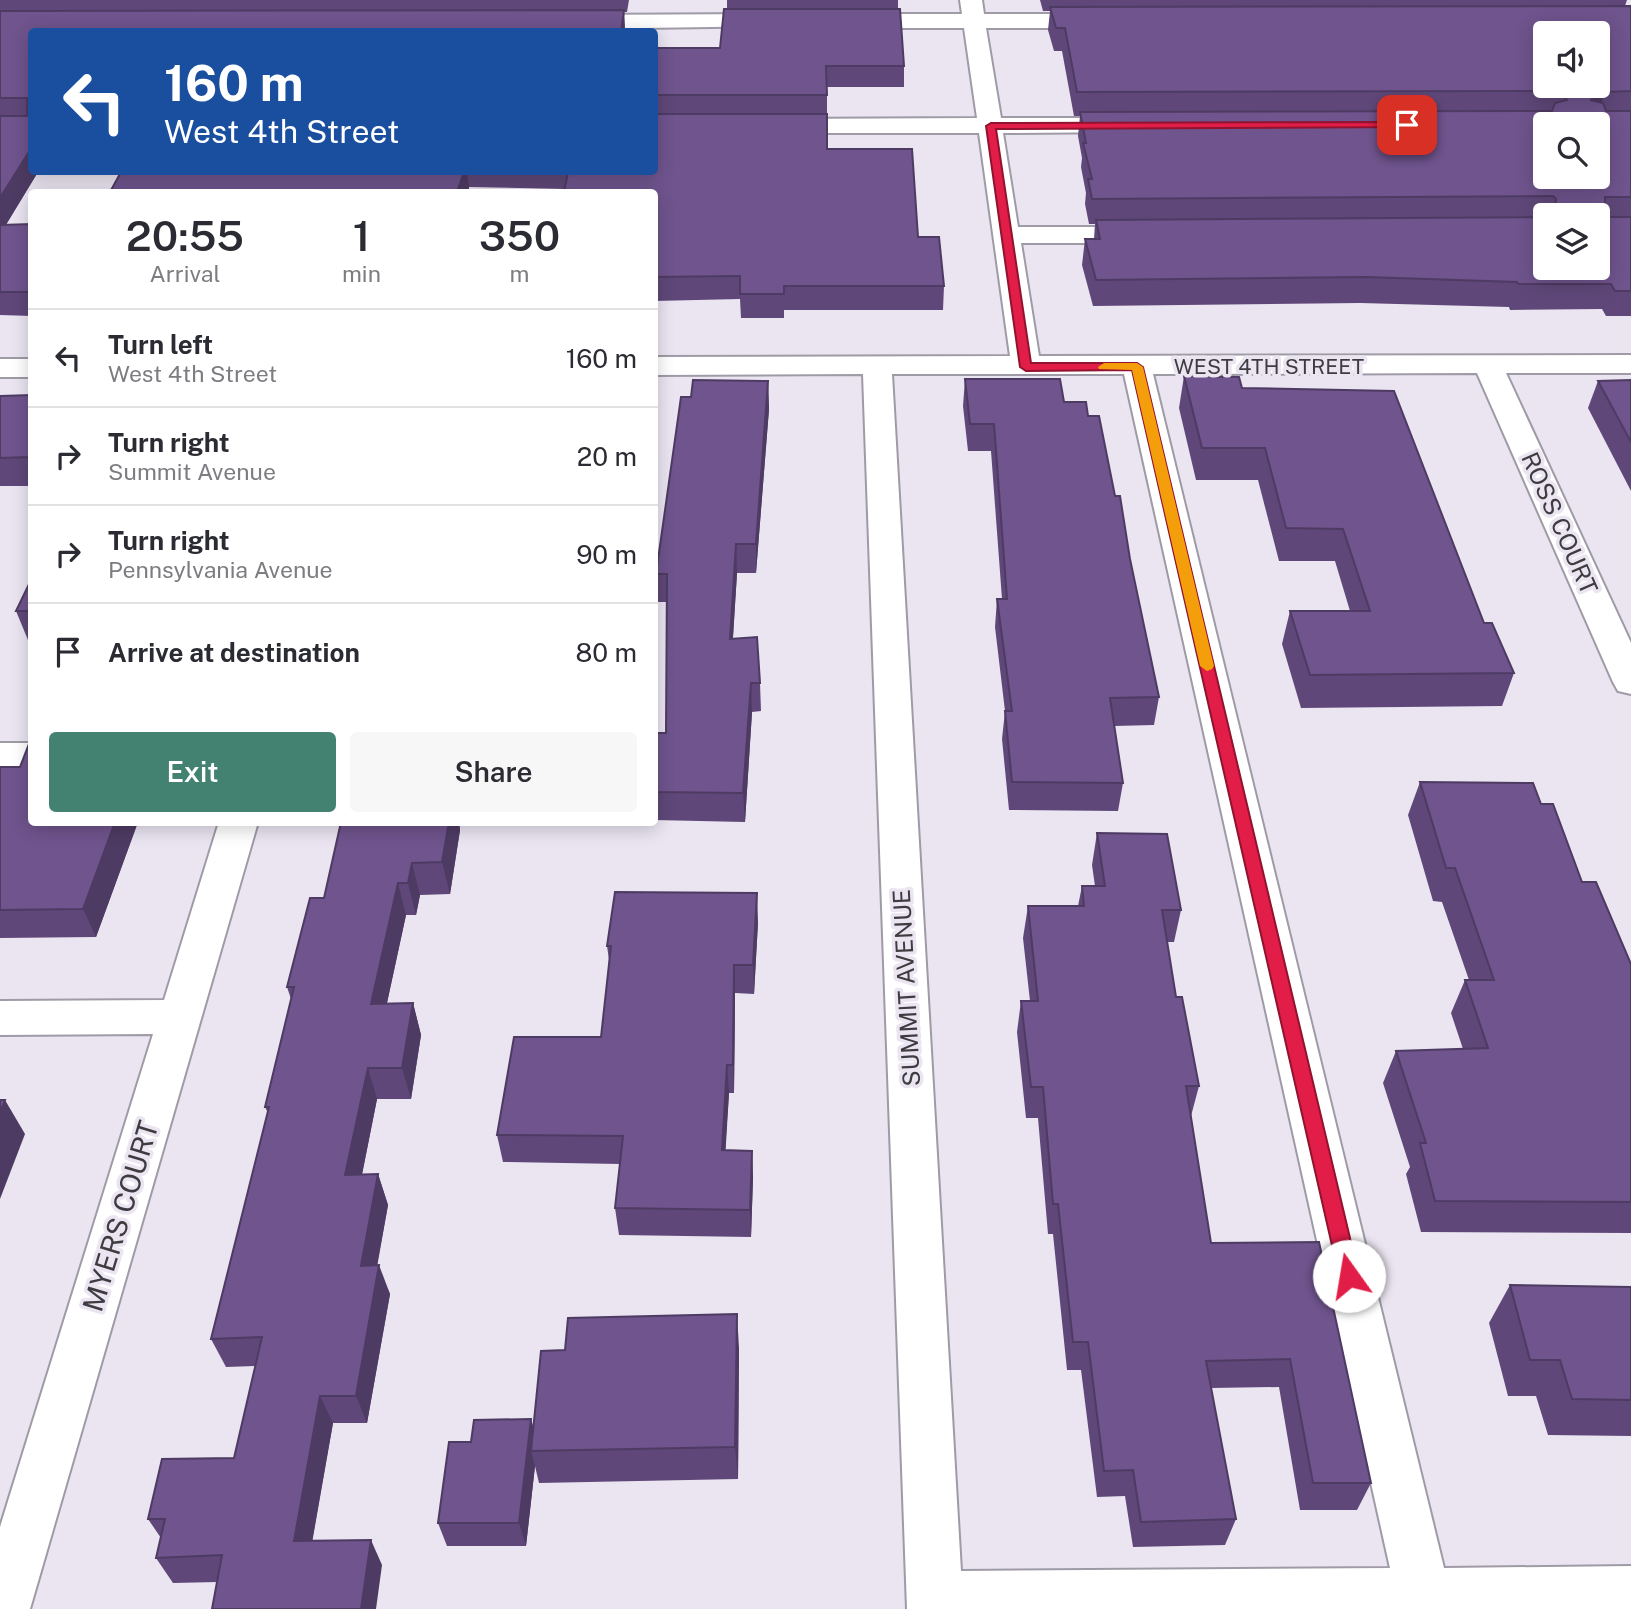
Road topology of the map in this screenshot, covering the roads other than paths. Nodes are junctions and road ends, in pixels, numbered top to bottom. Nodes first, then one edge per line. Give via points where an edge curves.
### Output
1 (973, 10) edge
2 (793, 21) edge
3 (821, 21) edge
4 (1128, 21) edge
5 (557, 22) edge
6 (1157, 125) edge
7 (991, 126) junction
8 (749, 127) edge
9 (1172, 234) edge
10 (1007, 235) junction
11 (1631, 364) edge
12 (1488, 365) junction
13 (658, 366) edge
14 (877, 367) junction
15 (1026, 367) junction
16 (1137, 367) junction
17 (0, 368) edge
18 (28, 368) edge
19 (1631, 681) edge
20 (0, 756) edge
21 (28, 756) edge
22 (238, 826) edge
23 (180, 1017) junction
24 (0, 1018) edge
25 (14, 1520) edge
26 (1631, 1594) edge
27 (1400, 1601) edge
28 (935, 1604) edge
29 (2, 1609) edge

1 - 3 street
1 - 4 street
1 - 7 street
2 - 5 street
6 - 7 street
7 - 8 street
7 - 10 street
9 - 10 street
10 - 15 street
11 - 12 street, WEST 4TH STREET
12 - 16 street, WEST 4TH STREET
12 - 19 street, ROSS COURT
13 - 14 street, WEST 4TH STREET
14 - 15 street, WEST 4TH STREET
14 - 28 street, SUMMIT AVENUE
15 - 16 street, WEST 4TH STREET
16 - 27 street
17 - 18 street
20 - 21 street
22 - 23 street, MYERS COURT
23 - 24 street
23 - 25 street, MYERS COURT
25 - 29 street, MYERS COURT
26 - 27 street
27 - 28 street

